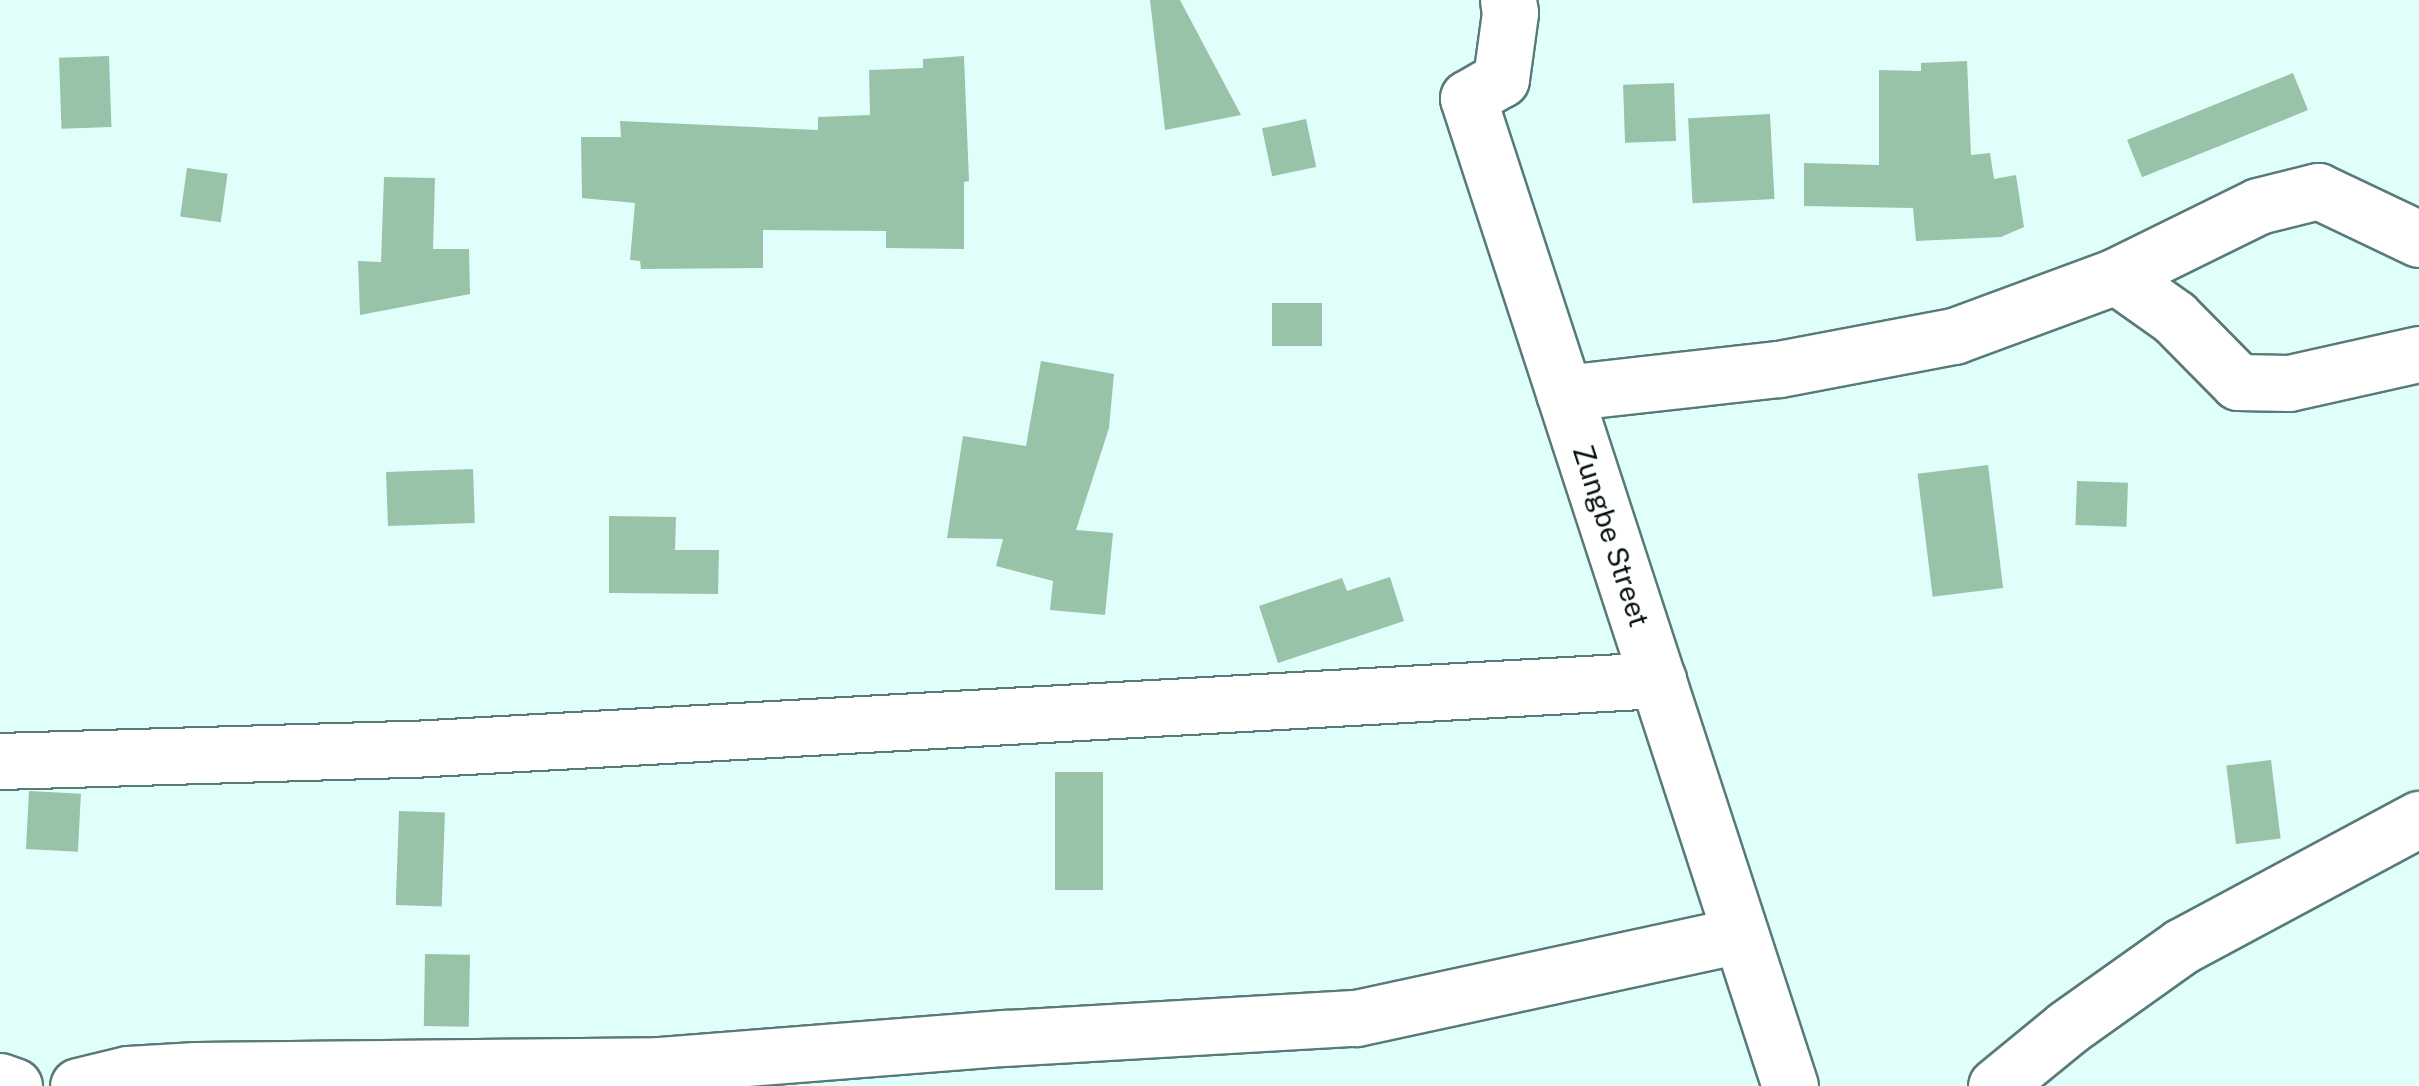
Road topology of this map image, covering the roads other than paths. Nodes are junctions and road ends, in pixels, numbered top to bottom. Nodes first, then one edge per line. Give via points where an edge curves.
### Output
1 (1508, 0) edge
2 (2419, 239) edge
3 (2116, 276) junction
4 (2419, 354) edge
5 (1564, 393) junction
6 (1658, 680) junction
7 (0, 761) edge
8 (2419, 819) edge
9 (1740, 936) junction
10 (0, 1081) edge
11 (14, 1086) edge
12 (78, 1086) edge
13 (1790, 1086) edge
14 (1996, 1086) edge

1 - 5 street, Zungbe Street via 1501,79 1468,98
2 - 3 street via 2318,191 2258,206
3 - 4 street via 2174,317 2238,382 2289,383
3 - 5 street via 1954,336 1778,369
5 - 6 street, Zungbe Street
6 - 7 street via 430,748
6 - 9 street, Zungbe Street
8 - 14 street via 2182,946
9 - 12 street via 1356,1018 660,1066 196,1070 128,1074
9 - 13 street, Zungbe Street
10 - 11 street

